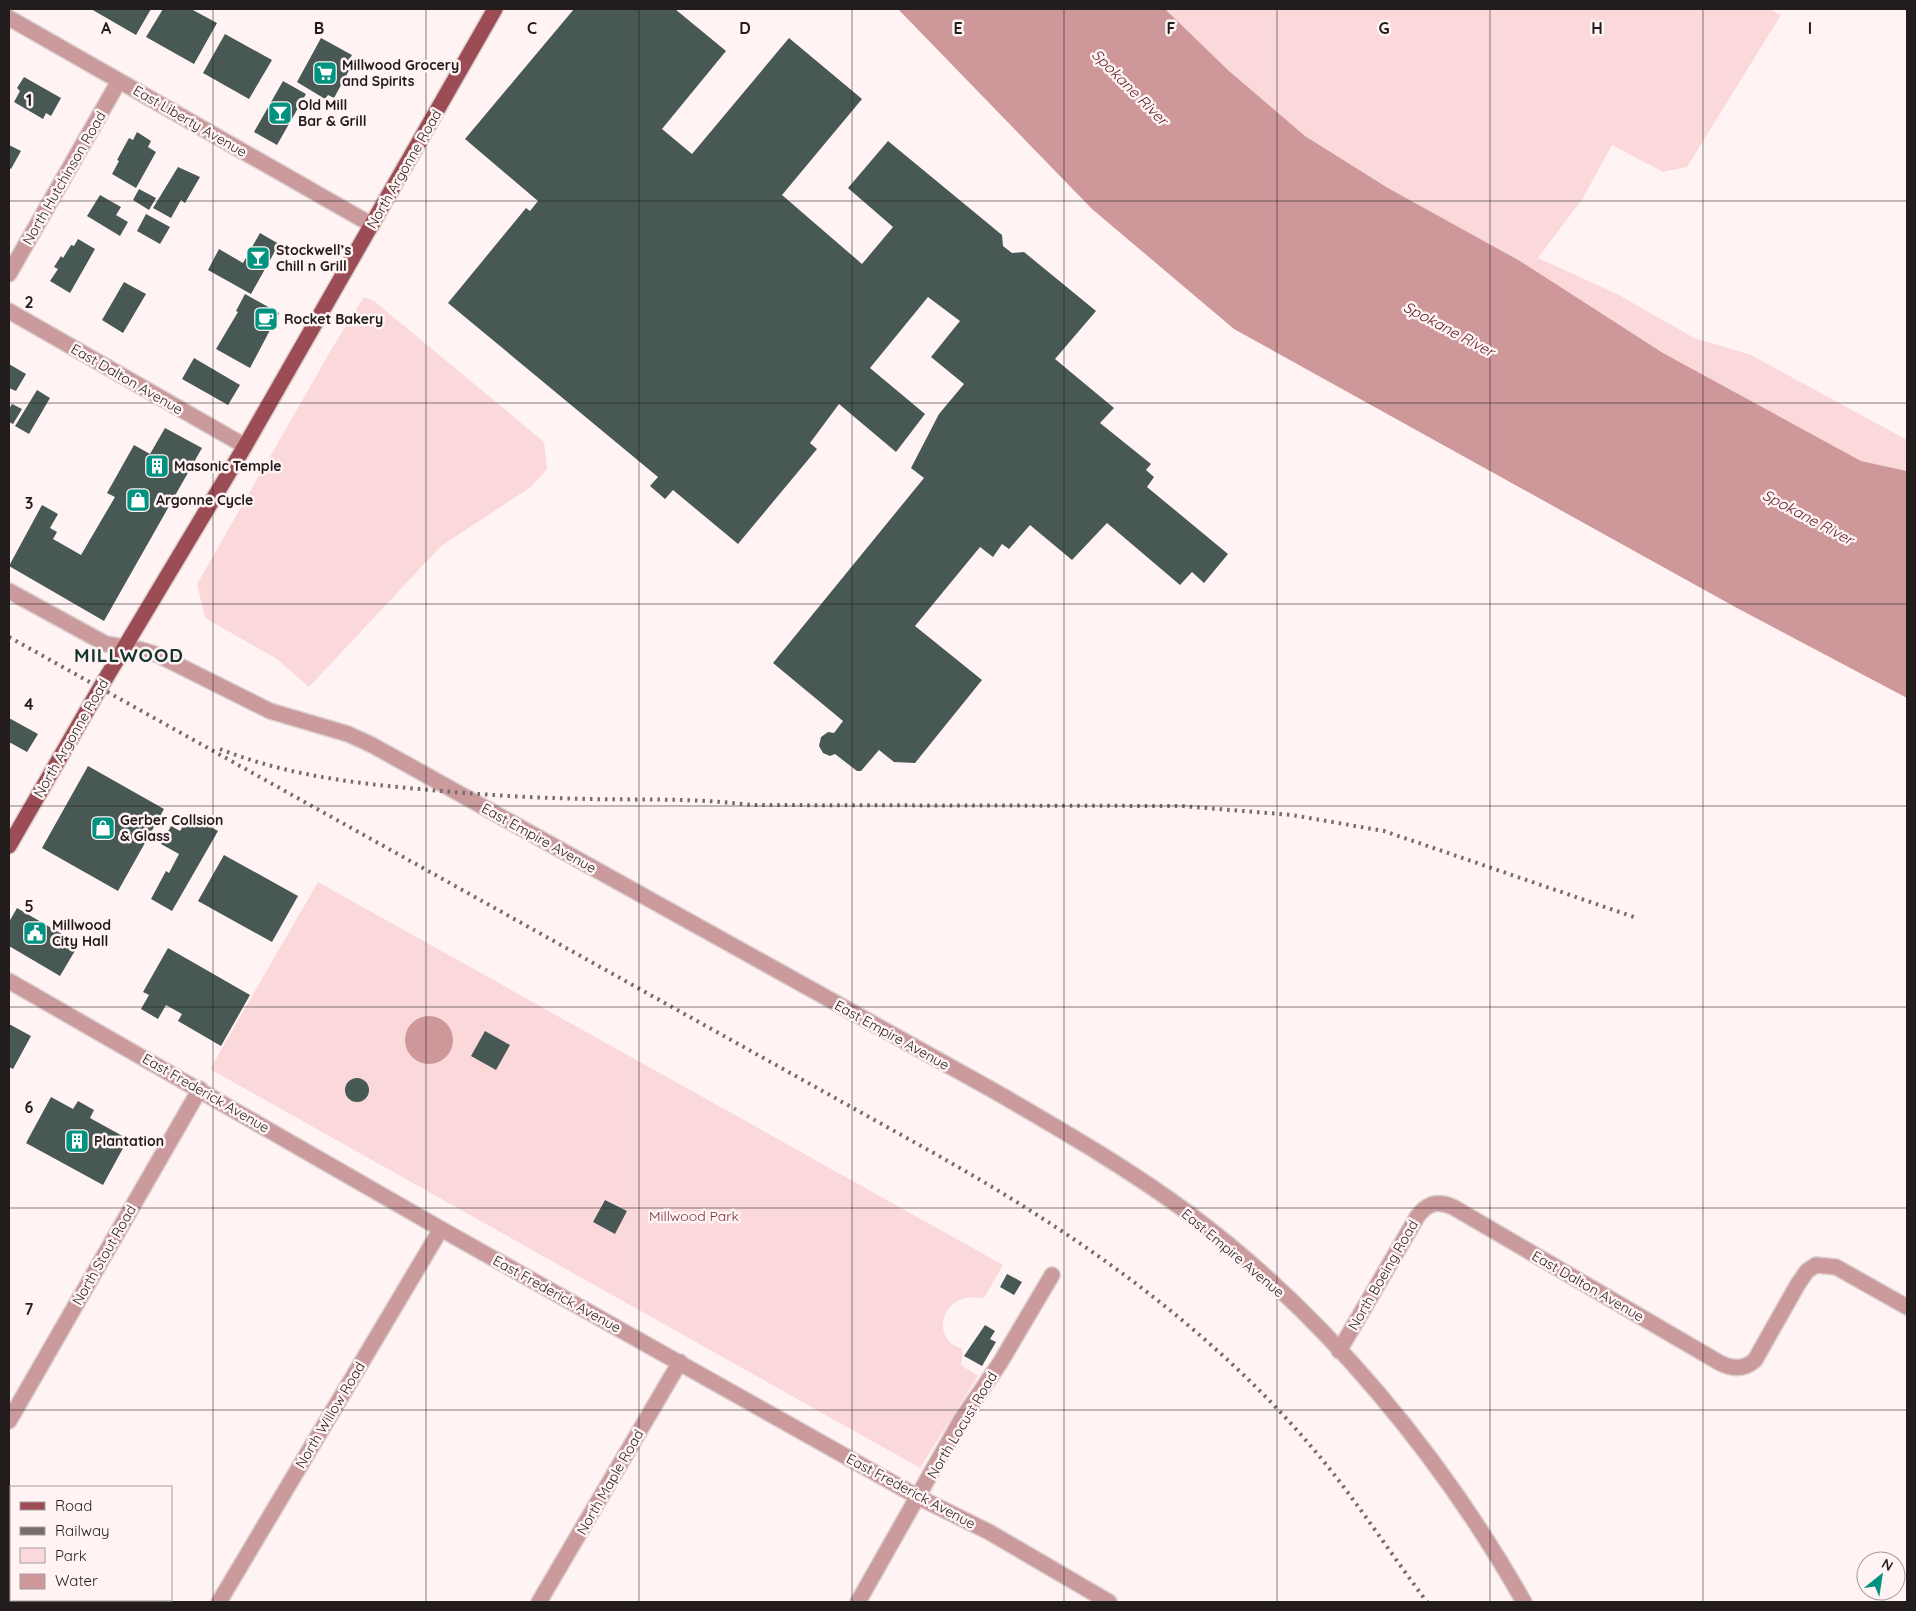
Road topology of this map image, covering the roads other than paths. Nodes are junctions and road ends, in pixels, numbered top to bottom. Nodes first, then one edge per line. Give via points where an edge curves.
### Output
1 (495, 9) edge
2 (9, 18) edge
3 (119, 81) junction
4 (372, 225) junction
5 (9, 274) edge
6 (9, 311) edge
7 (245, 446) junction
8 (9, 591) edge
9 (125, 648) junction
10 (9, 846) edge
11 (9, 981) edge
12 (200, 1089) junction
13 (1433, 1204) joint
14 (440, 1229) junction
15 (1052, 1275) dead end
16 (1907, 1307) edge
17 (1339, 1351) junction
18 (680, 1362) junction
19 (9, 1421) edge
20 (918, 1497) junction
21 (220, 1602) edge
22 (540, 1602) edge
23 (858, 1602) edge
24 (1109, 1602) edge
25 (1524, 1602) edge

1 - 4 main road, North Argonne Road
2 - 3 street, East Liberty Avenue
3 - 4 street, East Liberty Avenue
3 - 5 street, North Hutchinson Road
4 - 7 main road, North Argonne Road
6 - 7 street, East Dalton Avenue
7 - 9 main road, North Argonne Road
8 - 9 street, East Empire Avenue via 95,640
9 - 10 main road, North Argonne Road
9 - 17 street, East Empire Avenue via 158,655 270,711 372,744 1081,1142 1154,1189 1229,1246 1284,1295
11 - 12 street, East Frederick Avenue
12 - 14 street, East Frederick Avenue
12 - 19 street, North Stout Road
13 - 16 street, East Dalton Avenue via 1453,1207 1733,1368 1744,1367 1758,1356 1803,1277 1816,1265 1836,1267
13 - 17 street, North Boeing Road via 1417,1217
14 - 18 street, East Frederick Avenue
14 - 21 street, North Willow Road
15 - 20 street, North Locust Road
17 - 25 street, East Empire Avenue via 1431,1459 1482,1532
18 - 20 street, East Frederick Avenue
18 - 22 street, North Maple Road
20 - 23 street, North Locust Road
20 - 24 street, East Frederick Avenue via 989,1532

